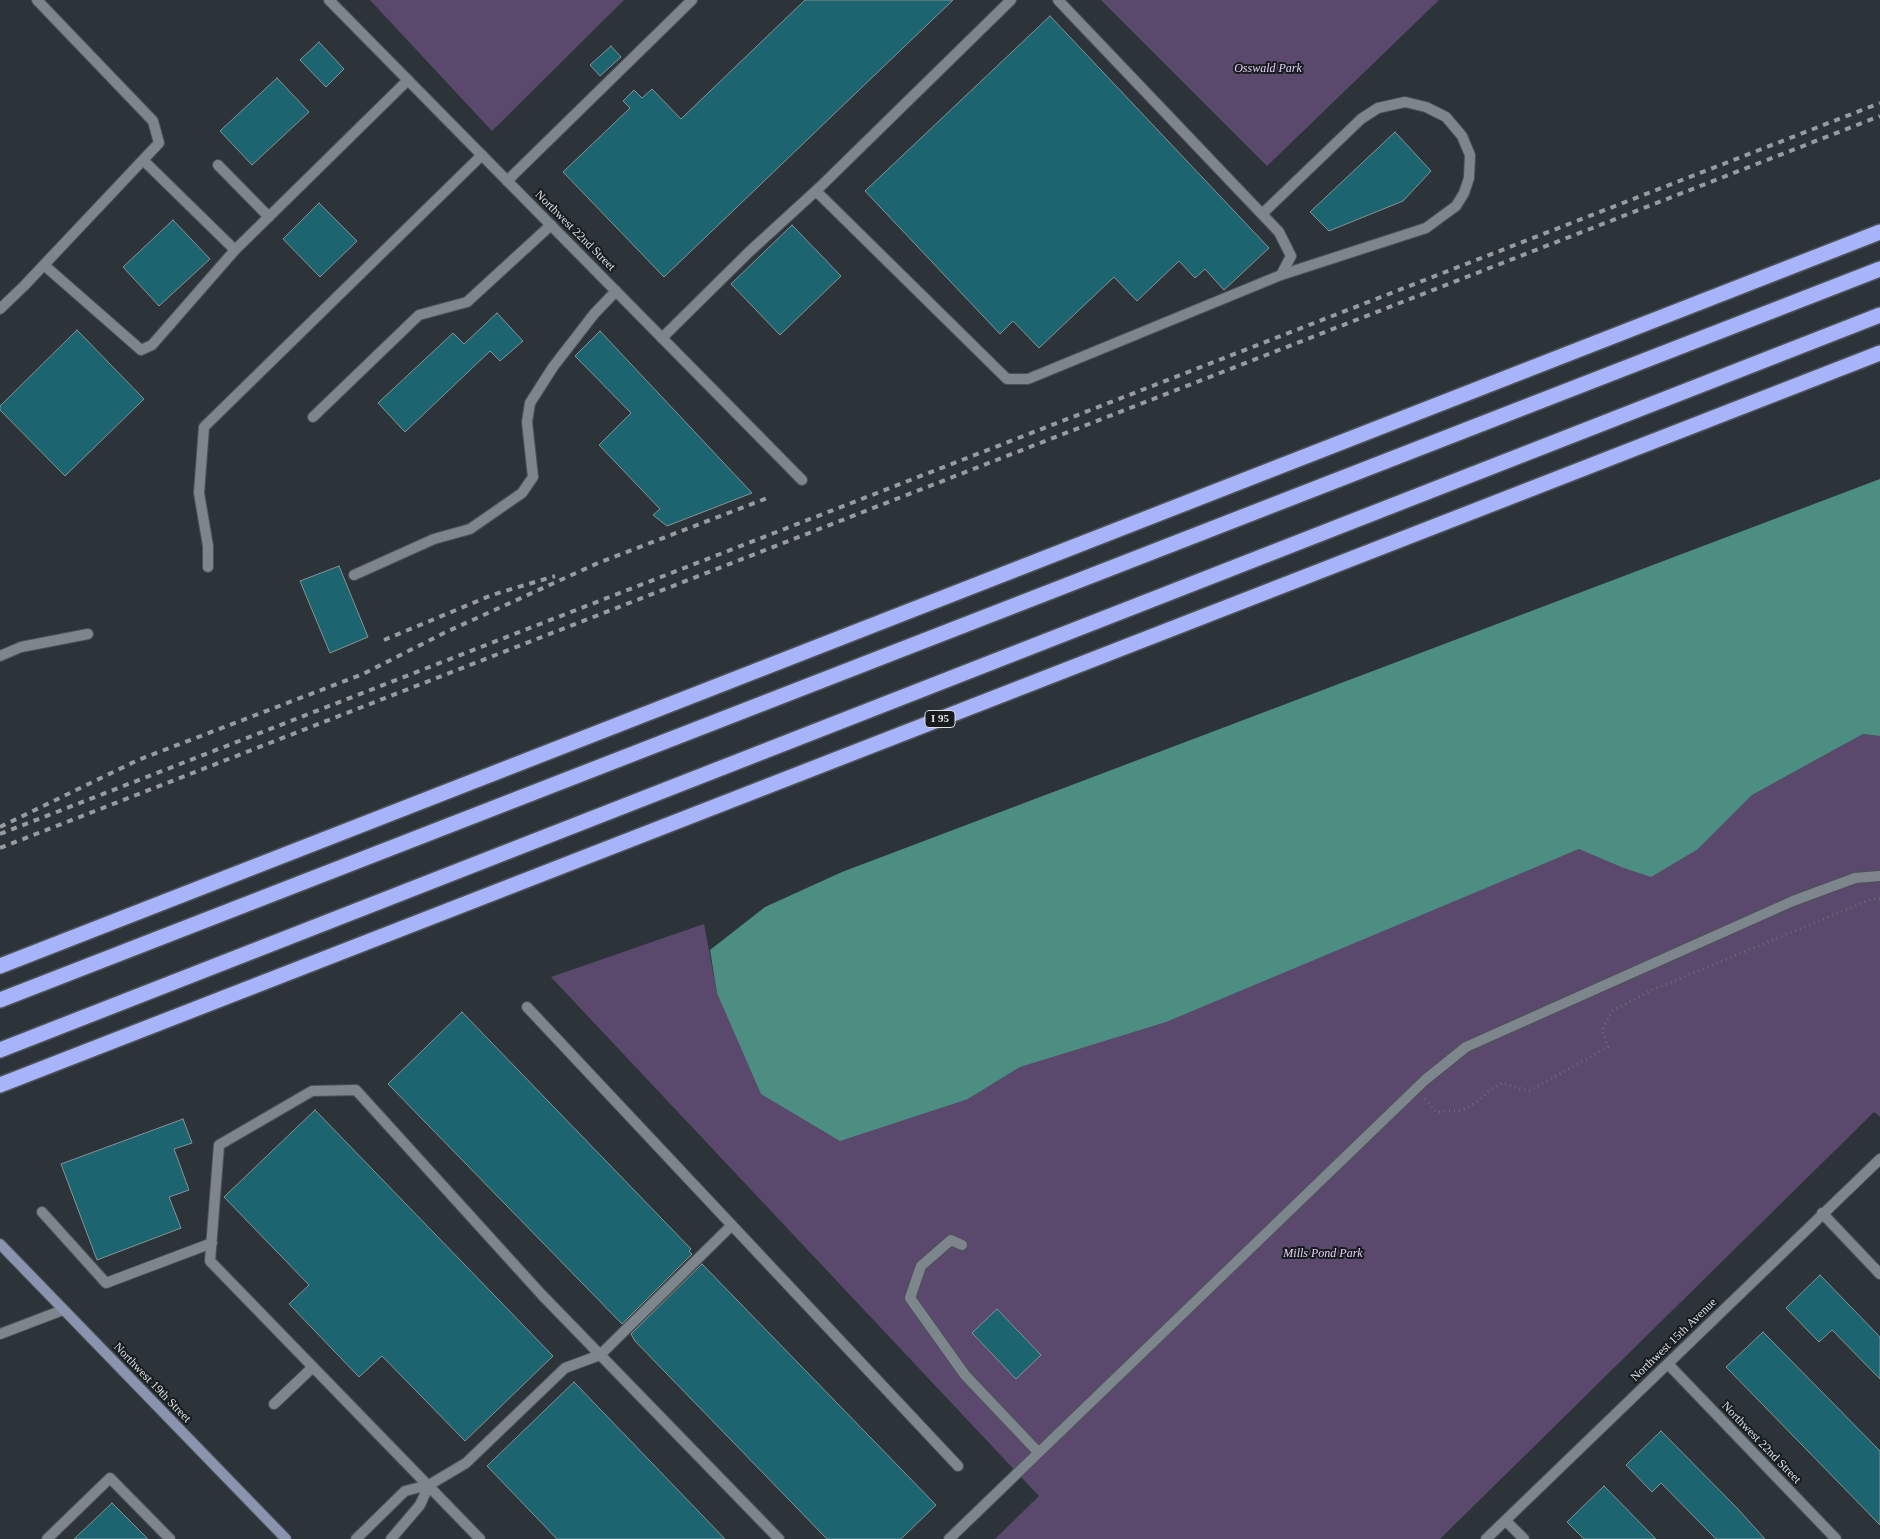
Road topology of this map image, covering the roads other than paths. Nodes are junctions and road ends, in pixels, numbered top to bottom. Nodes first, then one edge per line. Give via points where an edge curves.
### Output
1 (37, 0) edge
2 (329, 0) edge
3 (692, 0) edge
4 (1011, 0) edge
5 (1058, 0) edge
6 (408, 80) junction
7 (482, 155) junction
8 (143, 160) junction
9 (218, 165) dead end
10 (507, 180) junction
11 (816, 191) junction
12 (1262, 214) junction
13 (268, 217) junction
14 (551, 225) junction
15 (1880, 232) edge
16 (235, 250) junction
17 (44, 265) junction
18 (1880, 269) edge
19 (1281, 275) junction
20 (616, 291) junction
21 (0, 309) edge
22 (1880, 316) edge
23 (662, 338) junction
24 (1880, 353) edge
25 (313, 417) dead end
26 (802, 480) dead end
27 (208, 567) dead end
28 (354, 575) dead end
29 (88, 634) dead end
30 (0, 656) edge
31 (1880, 876) edge
32 (0, 966) edge
33 (0, 1000) edge
34 (527, 1007) dead end
35 (0, 1050) edge
36 (0, 1085) edge
37 (1880, 1159) edge
38 (42, 1212) dead end
39 (1822, 1213) junction
40 (732, 1226) junction
41 (212, 1243) junction
42 (0, 1244) edge
43 (962, 1245) dead end
44 (1880, 1274) edge
45 (64, 1310) junction
46 (0, 1334) edge
47 (600, 1355) junction
48 (1668, 1364) junction
49 (312, 1367) junction
50 (274, 1404) dead end
51 (1038, 1452) junction
52 (958, 1466) dead end
53 (429, 1485) junction
54 (1506, 1521) junction
55 (48, 1539) edge
56 (170, 1539) edge
57 (286, 1539) edge
58 (356, 1539) edge
59 (391, 1539) edge
60 (480, 1539) edge
61 (779, 1539) edge
62 (950, 1539) edge
63 (1486, 1539) edge
64 (1524, 1539) edge
65 (1836, 1539) edge

1 - 8 street via 153,121 159,144
2 - 6 street, Northwest 22nd Street
3 - 10 street
4 - 11 street
5 - 12 street
6 - 7 street, Northwest 22nd Street
6 - 13 street
7 - 10 street, Northwest 22nd Street
7 - 27 street via 204,427 199,493 208,546
8 - 16 street
8 - 17 street
9 - 13 street
10 - 14 street, Northwest 22nd Street
11 - 19 street via 1006,379 1028,379
11 - 23 street
12 - 19 street via 1279,232 1291,256
12 - 19 street via 1361,119 1378,108 1405,102 1426,107 1446,117 1462,136 1470,156 1469,178 1464,193 1456,206 1426,228
13 - 16 street
14 - 20 street, Northwest 22nd Street
14 - 25 street via 467,302 418,315
15 - 32 highway
16 - 17 street via 152,345 141,350
17 - 21 street
18 - 33 highway
20 - 23 street, Northwest 22nd Street
20 - 28 street via 594,314 530,404 527,422 533,477 522,493 470,529 434,539
22 - 35 highway
23 - 26 street, Northwest 22nd Street
24 - 36 highway, I 95
29 - 30 street via 21,647
31 - 51 street via 1855,878 1793,901 1466,1047 1416,1089
34 - 40 street
37 - 39 street, Northwest 15th Avenue
38 - 41 street via 106,1283
39 - 44 street
39 - 48 street, Northwest 15th Avenue
40 - 47 street
40 - 52 street
41 - 47 street via 219,1145 312,1090 356,1090
41 - 49 street via 210,1261
42 - 45 street, Northwest 19th Street
43 - 51 street via 951,1240 921,1266 910,1298 965,1375
45 - 46 street
45 - 57 street, Northwest 19th Street
47 - 53 street via 565,1368 466,1463
47 - 61 street
48 - 54 street, Northwest 15th Avenue
48 - 65 street, Northwest 22nd Street
49 - 50 street
49 - 53 street
51 - 62 street
53 - 58 street via 405,1491
53 - 59 street via 420,1505
53 - 60 street
54 - 63 street, Northwest 15th Avenue
54 - 64 street
55 - 56 street via 110,1478

